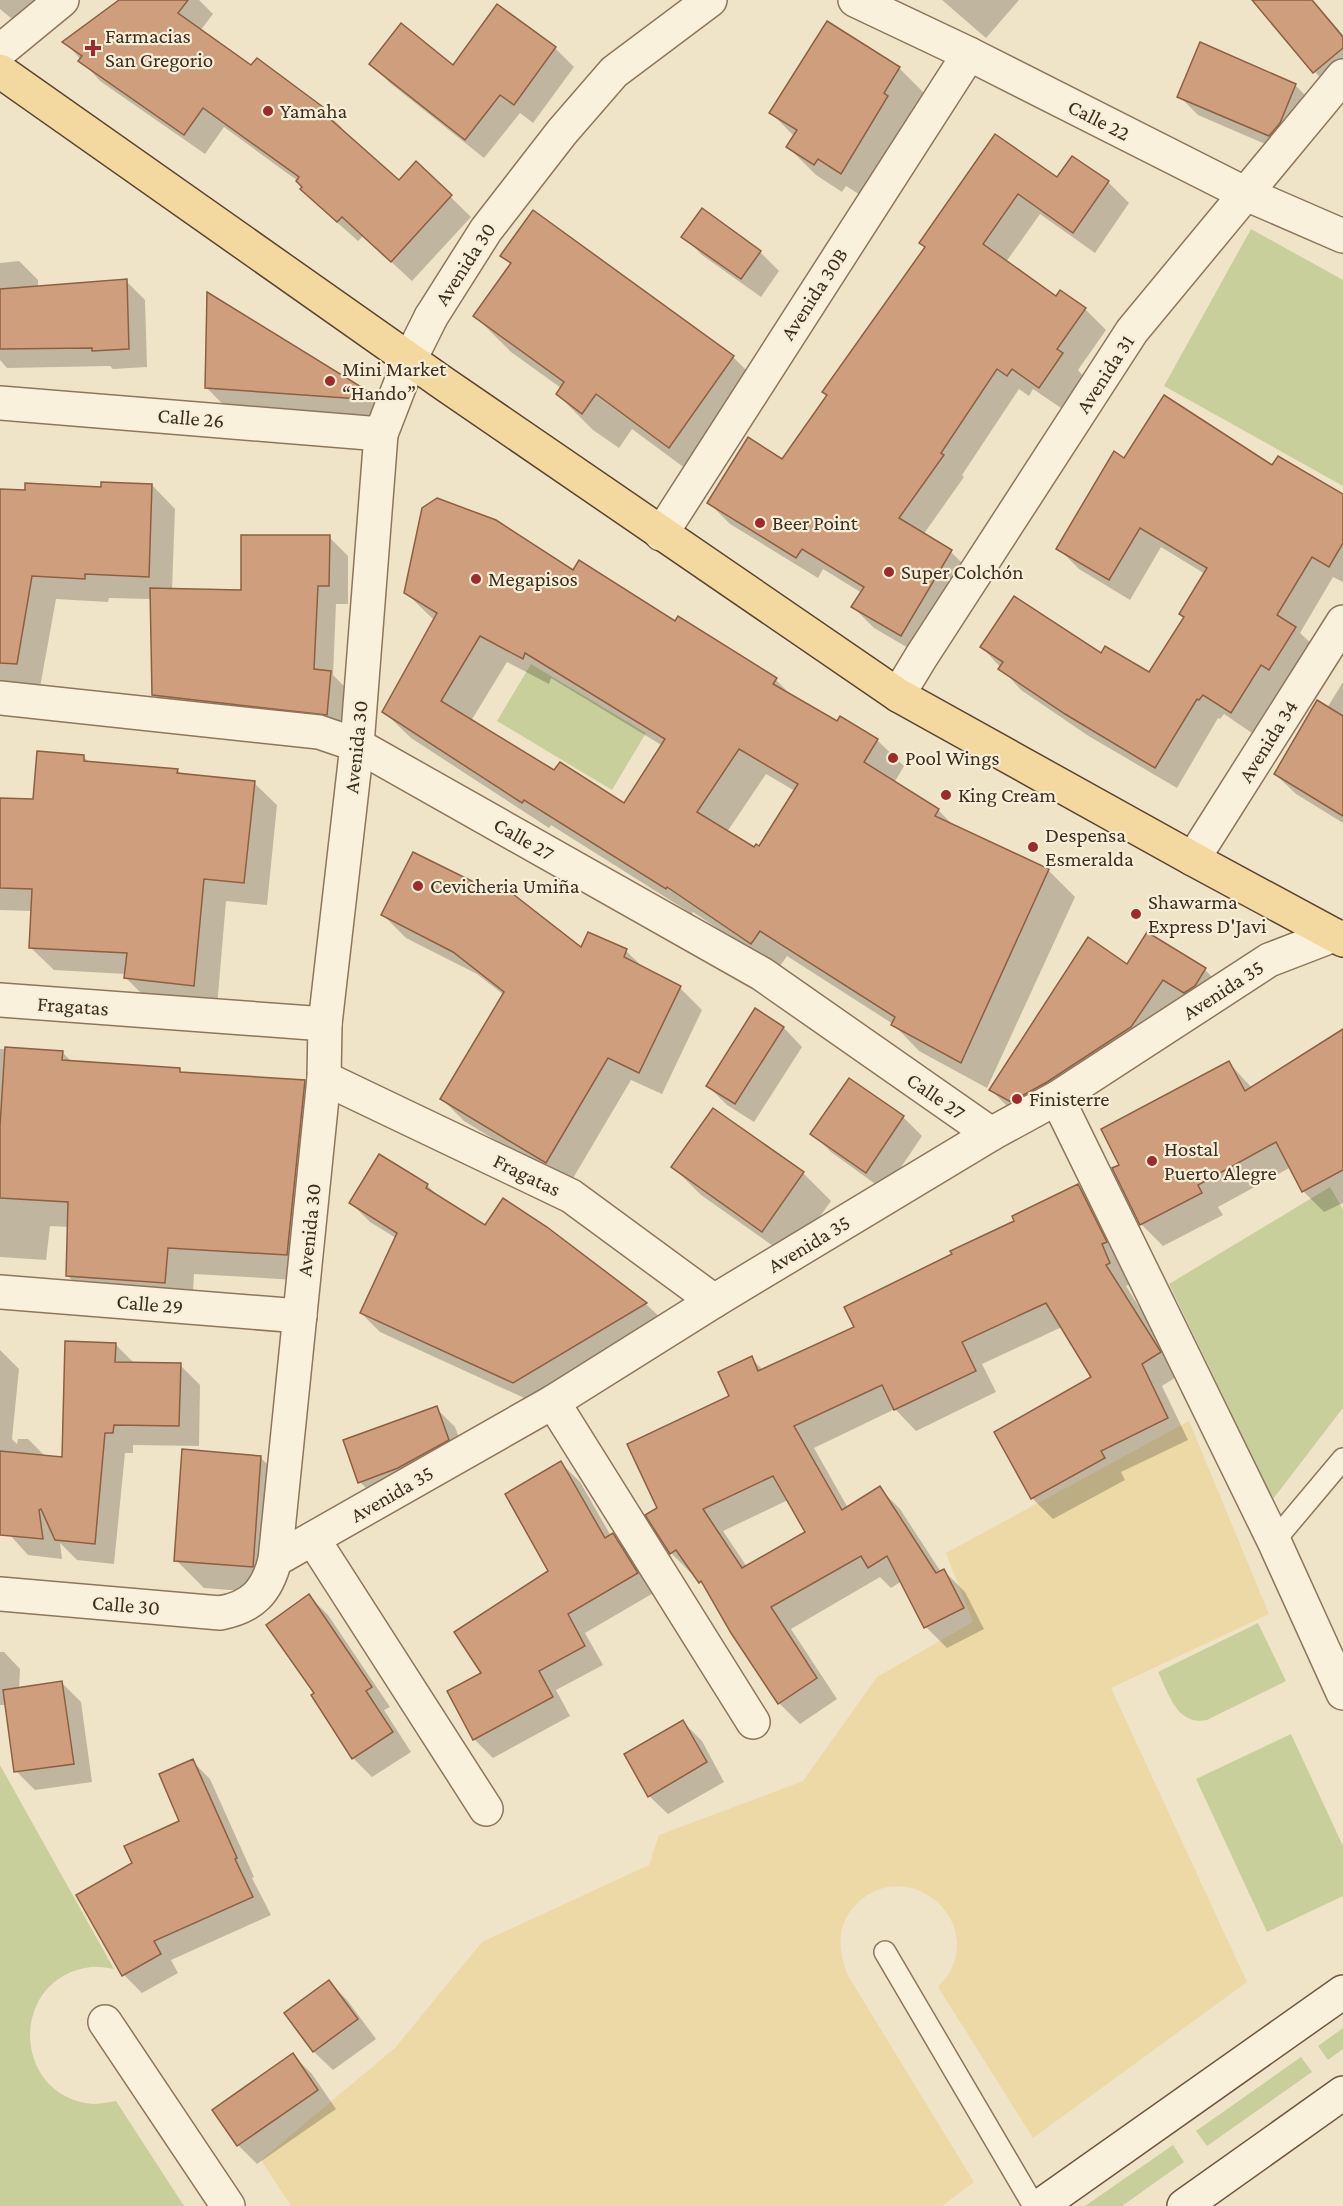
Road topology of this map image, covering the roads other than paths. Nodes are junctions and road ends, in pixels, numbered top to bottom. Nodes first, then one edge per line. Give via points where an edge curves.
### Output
1 (62, 0) edge
2 (710, 0) edge
3 (855, 0) edge
4 (0, 51) edge
5 (969, 54) junction
6 (0, 71) edge
7 (1343, 76) edge
8 (1244, 193) junction
9 (1343, 236) edge
10 (410, 359) junction
11 (0, 403) edge
12 (381, 434) junction
13 (661, 534) junction
14 (1343, 621) edge
15 (898, 695) junction
16 (0, 698) edge
17 (357, 744) junction
18 (1193, 859) junction
19 (1340, 935) edge
20 (0, 1000) edge
21 (325, 1024) junction
22 (324, 1078) junction
23 (1057, 1098) junction
24 (991, 1134) junction
25 (0, 1292) edge
26 (714, 1301) junction
27 (300, 1316) junction
28 (553, 1402) junction
29 (1343, 1459) edge
30 (314, 1539) junction
31 (1274, 1541) junction
32 (275, 1560) junction
33 (0, 1594) edge
34 (250, 1602) joint
35 (1343, 1693) edge
36 (753, 1722) dead end
37 (486, 1809) dead end
38 (885, 1952) dead end
39 (1343, 1992) edge
40 (105, 2022) dead end
41 (1343, 2092) edge
42 (228, 2206) edge
43 (1034, 2206) edge
44 (1041, 2206) edge
45 (1184, 2206) edge

1 - 4 street
2 - 10 street, Avenida 30 via 614,72 562,132 486,231 431,317
3 - 5 street, Calle 22
5 - 8 street, Calle 22
5 - 13 street, Avenida 30B
6 - 10 main road
7 - 8 street, Avenida 31
8 - 9 street, Calle 22
8 - 15 street, Avenida 31 via 1132,331
10 - 12 street, Avenida 30
10 - 13 main road
11 - 12 street, Calle 26
12 - 17 street, Avenida 30
13 - 15 main road
14 - 18 street, Avenida 34
15 - 18 main road
16 - 17 street, Calle 27 via 319,732
17 - 21 street, Avenida 30
17 - 24 street, Calle 27 via 762,974
18 - 19 main road
19 - 23 street, Avenida 35 via 1269,960
20 - 21 street, Fragatas
21 - 22 street, Avenida 30
22 - 26 street, Fragatas via 570,1196
22 - 27 street, Avenida 30
23 - 24 street, Avenida 35
23 - 31 street
24 - 26 street, Avenida 35
25 - 27 street, Calle 29
26 - 28 street, Avenida 35
27 - 32 street, Avenida 30
28 - 30 street, Avenida 35
28 - 36 street
29 - 31 lane
30 - 32 street, Avenida 35
30 - 37 street
31 - 35 street
32 - 34 street, Avenida 30 via 265,1588
33 - 34 street, Calle 30 via 220,1613
38 - 43 lane
39 - 44 street
40 - 42 street
41 - 45 street

